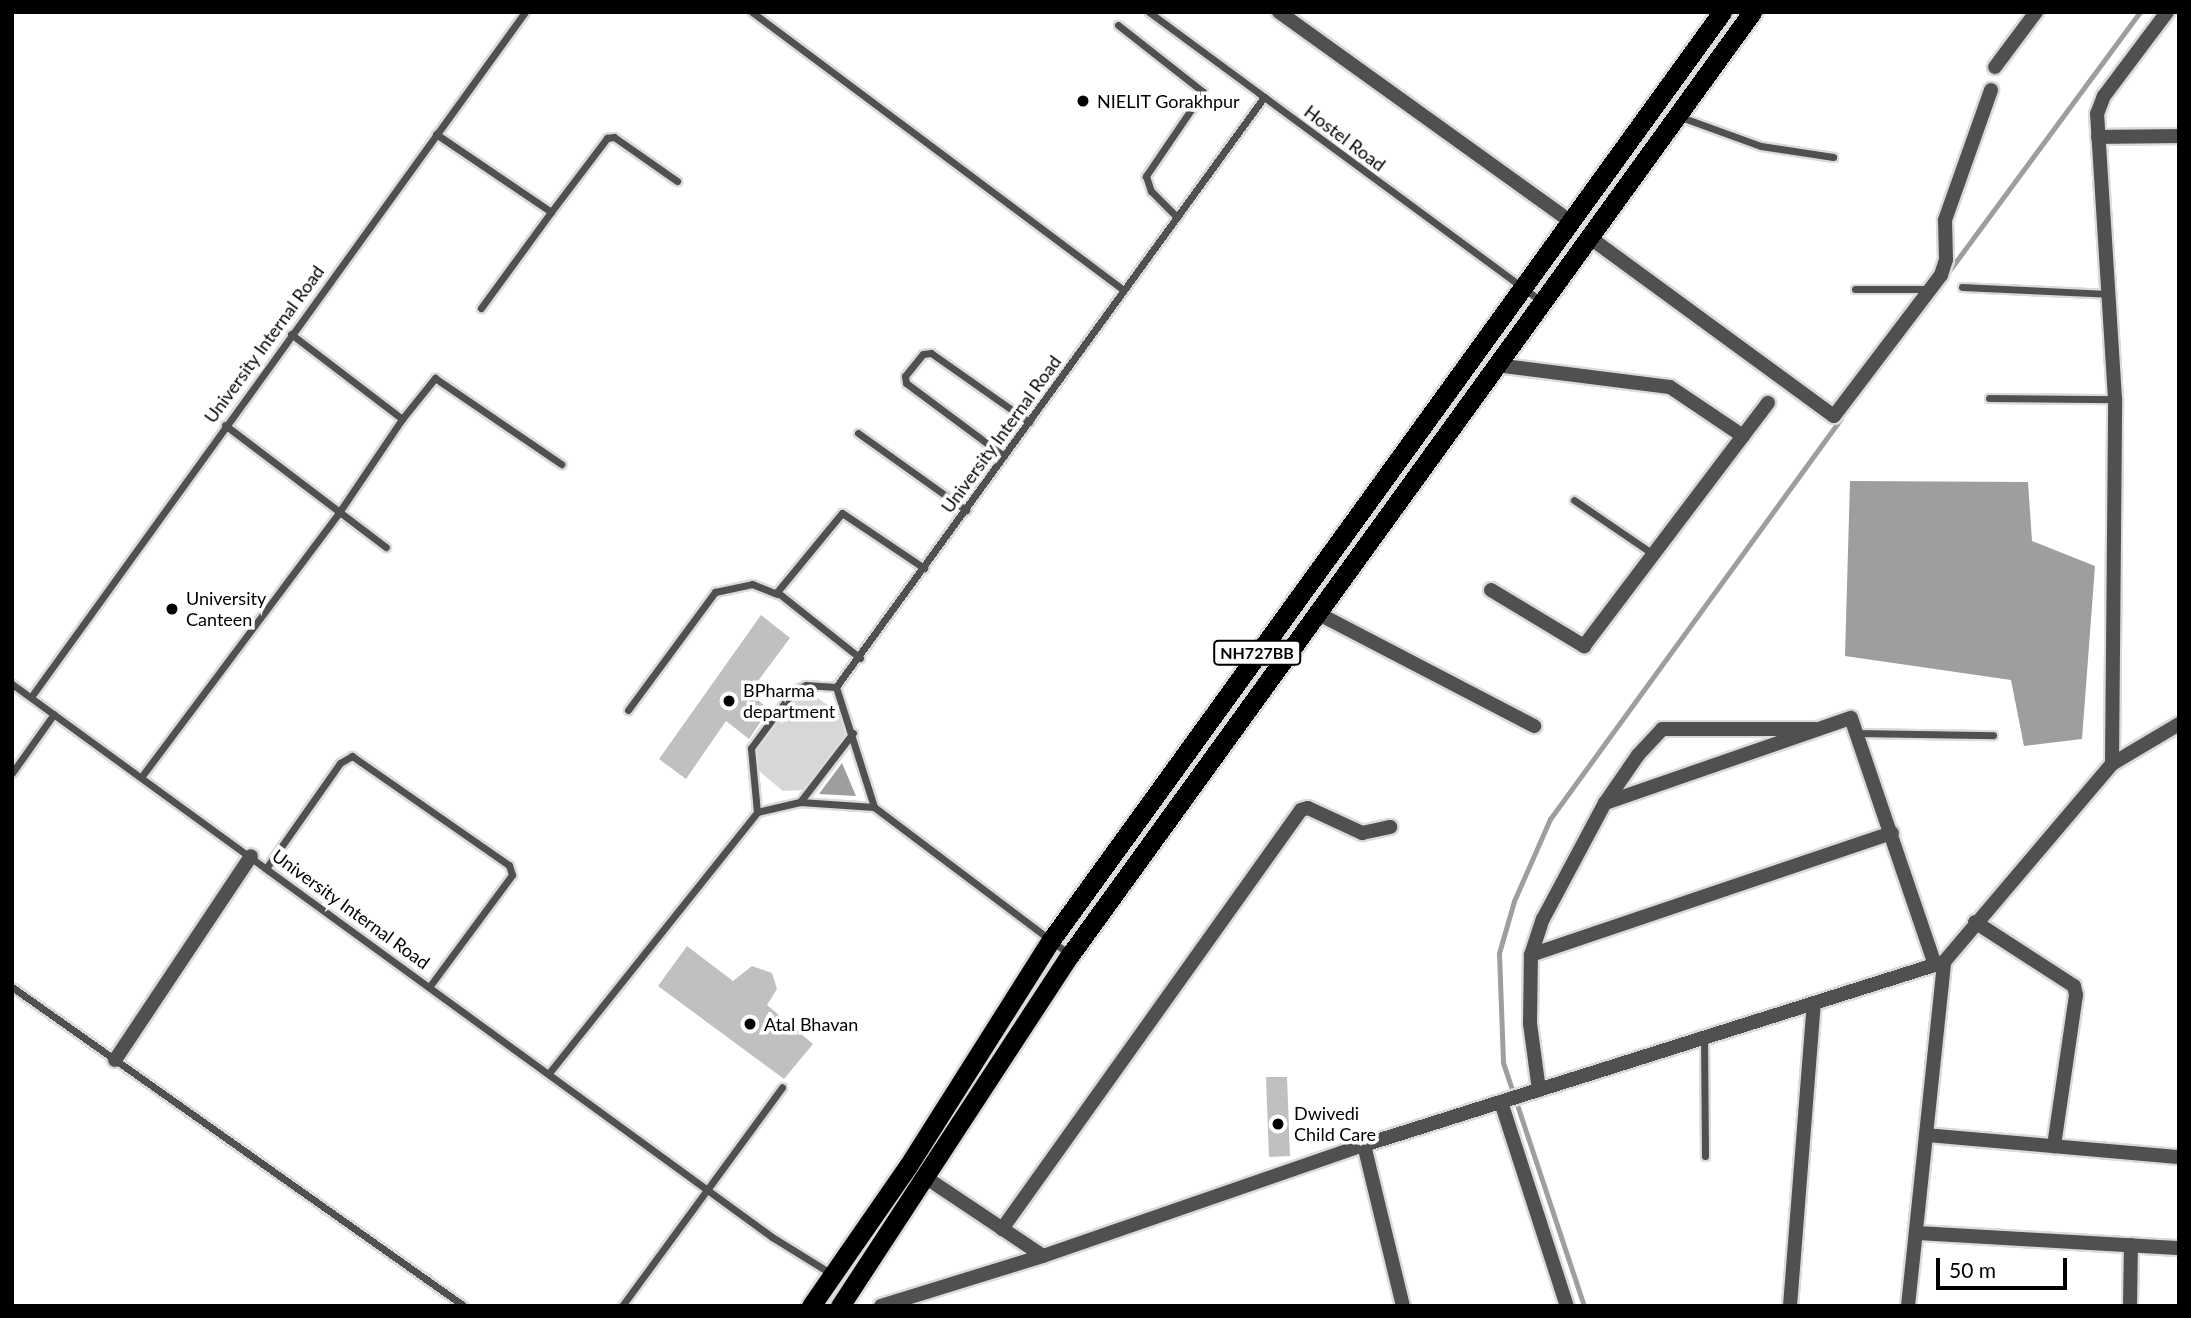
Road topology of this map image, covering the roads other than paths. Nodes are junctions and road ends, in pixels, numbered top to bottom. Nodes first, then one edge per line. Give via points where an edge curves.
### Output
1 (525, 12) edge
2 (752, 12) edge
3 (1149, 12) edge
4 (1279, 12) edge
5 (1723, 12) edge
6 (1752, 12) edge
7 (2036, 12) edge
8 (2167, 12) edge
9 (1118, 25) dead end
10 (1995, 67) dead end
11 (1992, 90) dead end
12 (1264, 97) junction
13 (1677, 115) junction
14 (436, 134) junction
15 (2179, 136) edge
16 (2098, 137) junction
17 (1833, 156) dead end
18 (677, 181) dead end
19 (551, 212) junction
20 (1177, 216) junction
21 (1571, 222) junction
22 (1589, 237) junction
23 (1962, 287) dead end
24 (1523, 288) junction
25 (1855, 289) dead end
26 (1930, 289) junction
27 (1124, 290) junction
28 (2110, 294) junction
29 (1542, 302) junction
30 (481, 308) dead end
31 (291, 334) junction
32 (1496, 365) junction
33 (1989, 398) dead end
34 (2115, 399) junction
35 (1768, 403) dead end
36 (402, 419) junction
37 (1029, 422) junction
38 (225, 425) junction
39 (858, 433) dead end
40 (1743, 436) junction
41 (1004, 456) junction
42 (561, 464) dead end
43 (1574, 500) dead end
44 (966, 510) junction
45 (338, 514) junction
46 (386, 547) dead end
47 (1653, 554) junction
48 (924, 568) junction
49 (1491, 590) dead end
50 (777, 594) junction
51 (1317, 613) junction
52 (860, 658) junction
53 (12, 684) edge
54 (836, 687) junction
55 (31, 697) junction
56 (628, 710) dead end
57 (54, 714) junction
58 (2179, 724) edge
59 (1534, 726) dead end
60 (1815, 729) junction
61 (853, 733) junction
62 (1859, 733) junction
63 (1993, 735) dead end
64 (2172, 735) edge
65 (2112, 764) junction
66 (12, 773) edge
67 (142, 776) junction
68 (800, 802) junction
69 (1605, 803) junction
70 (874, 807) junction
71 (757, 812) junction
72 (1390, 827) dead end
73 (1892, 833) junction
74 (251, 856) junction
75 (267, 867) junction
76 (1975, 922) junction
77 (1051, 940) junction
78 (1070, 955) junction
79 (1531, 955) junction
80 (1939, 964) junction
81 (430, 986) junction
82 (12, 987) edge
83 (1814, 1004) junction
84 (1704, 1038) junction
85 (115, 1060) junction
86 (549, 1073) junction
87 (782, 1087) dead end
88 (1532, 1092) junction
89 (1503, 1102) junction
90 (1926, 1135) junction
91 (1364, 1145) junction
92 (2054, 1146) junction
93 (1705, 1156) dead end
94 (2179, 1157) edge
95 (928, 1179) junction
96 (708, 1190) junction
97 (1002, 1229) junction
98 (1916, 1233) junction
99 (2131, 1245) junction
100 (2179, 1248) edge
101 (1043, 1256) junction
102 (834, 1275) junction
103 (464, 1306) edge
104 (622, 1306) edge
105 (811, 1306) edge
106 (841, 1306) edge
107 (881, 1306) edge
108 (1403, 1306) edge
109 (1567, 1306) edge
110 (1790, 1306) edge
111 (1908, 1306) edge
112 (2130, 1306) edge

1 - 14 lane, University Internal Road
2 - 27 lane
3 - 12 lane, Hostel Road
4 - 21 street
5 - 21 highway, NH727BB
6 - 13 highway, NH727BB
7 - 10 street
8 - 16 street via 2104,96 2097,114
9 - 20 lane via 1203,92 1151,164 1148,188
11 - 26 street via 1945,220 1944,268
12 - 20 lane, University Internal Road
12 - 24 lane, Hostel Road
13 - 17 lane via 1761,146
13 - 22 highway, NH727BB
14 - 19 lane
14 - 31 lane, University Internal Road
15 - 16 street
16 - 28 street
18 - 19 lane via 614,137 607,138
19 - 30 lane
20 - 27 lane, University Internal Road
21 - 24 highway, NH727BB
22 - 26 street via 1831,416 1842,411
22 - 29 highway, NH727BB
23 - 28 lane
24 - 29 lane, Hostel Road
24 - 77 highway, NH727BB
25 - 26 lane
27 - 37 lane, University Internal Road
28 - 34 street
29 - 32 highway, NH727BB
31 - 36 lane
31 - 38 lane, University Internal Road
32 - 40 street via 1670,387
32 - 51 highway, NH727BB
33 - 34 lane
34 - 65 street
35 - 40 street
36 - 42 lane via 435,379
36 - 45 lane
37 - 41 lane, University Internal Road
37 - 41 lane via 931,353 923,354 905,376 906,383
38 - 45 lane
38 - 55 lane, University Internal Road
39 - 44 lane
40 - 47 street
41 - 44 lane, University Internal Road
43 - 47 lane
44 - 48 lane, University Internal Road
45 - 46 lane
45 - 67 lane
47 - 49 street via 1584,646
48 - 50 lane via 842,513
48 - 52 lane, University Internal Road
50 - 52 lane
50 - 56 lane via 752,584 715,592
51 - 59 street
51 - 78 highway, NH727BB
52 - 54 lane, University Internal Road
53 - 55 lane, University Internal Road
54 - 61 lane
54 - 71 lane via 806,685 794,690 751,748
55 - 57 lane, University Internal Road
57 - 66 lane
57 - 67 lane, University Internal Road
58 - 64 street
60 - 62 street via 1852,718
60 - 69 street
60 - 69 street via 1662,729
61 - 68 lane
61 - 70 lane
62 - 63 lane
62 - 73 street
64 - 65 street
65 - 76 street
67 - 74 lane, University Internal Road
68 - 70 lane
68 - 71 lane
69 - 79 street via 1543,919
70 - 77 lane
71 - 86 lane
72 - 97 street via 1362,833 1308,808 1301,810
73 - 79 street
73 - 80 street
74 - 75 lane, University Internal Road
74 - 85 street
75 - 81 lane, University Internal Road
75 - 81 lane via 340,763 352,756 509,865 512,875
76 - 80 street
76 - 92 street via 2074,986
77 - 78 lane
77 - 102 highway, NH727BB
78 - 95 highway, NH727BB
79 - 88 street
80 - 83 street
80 - 90 street
81 - 86 lane, University Internal Road
82 - 85 lane
83 - 84 street
83 - 110 street
84 - 88 street
84 - 93 lane
85 - 103 lane
86 - 96 lane, University Internal Road
87 - 96 lane
88 - 89 street
89 - 91 street
89 - 109 street
90 - 92 street
90 - 98 street
91 - 101 street
91 - 108 street
92 - 94 street
95 - 97 street
95 - 106 highway, NH727BB
96 - 102 lane, University Internal Road
96 - 104 lane
97 - 101 street
98 - 99 street
98 - 111 street
99 - 100 street
99 - 112 street
101 - 107 street
102 - 105 highway, NH727BB

